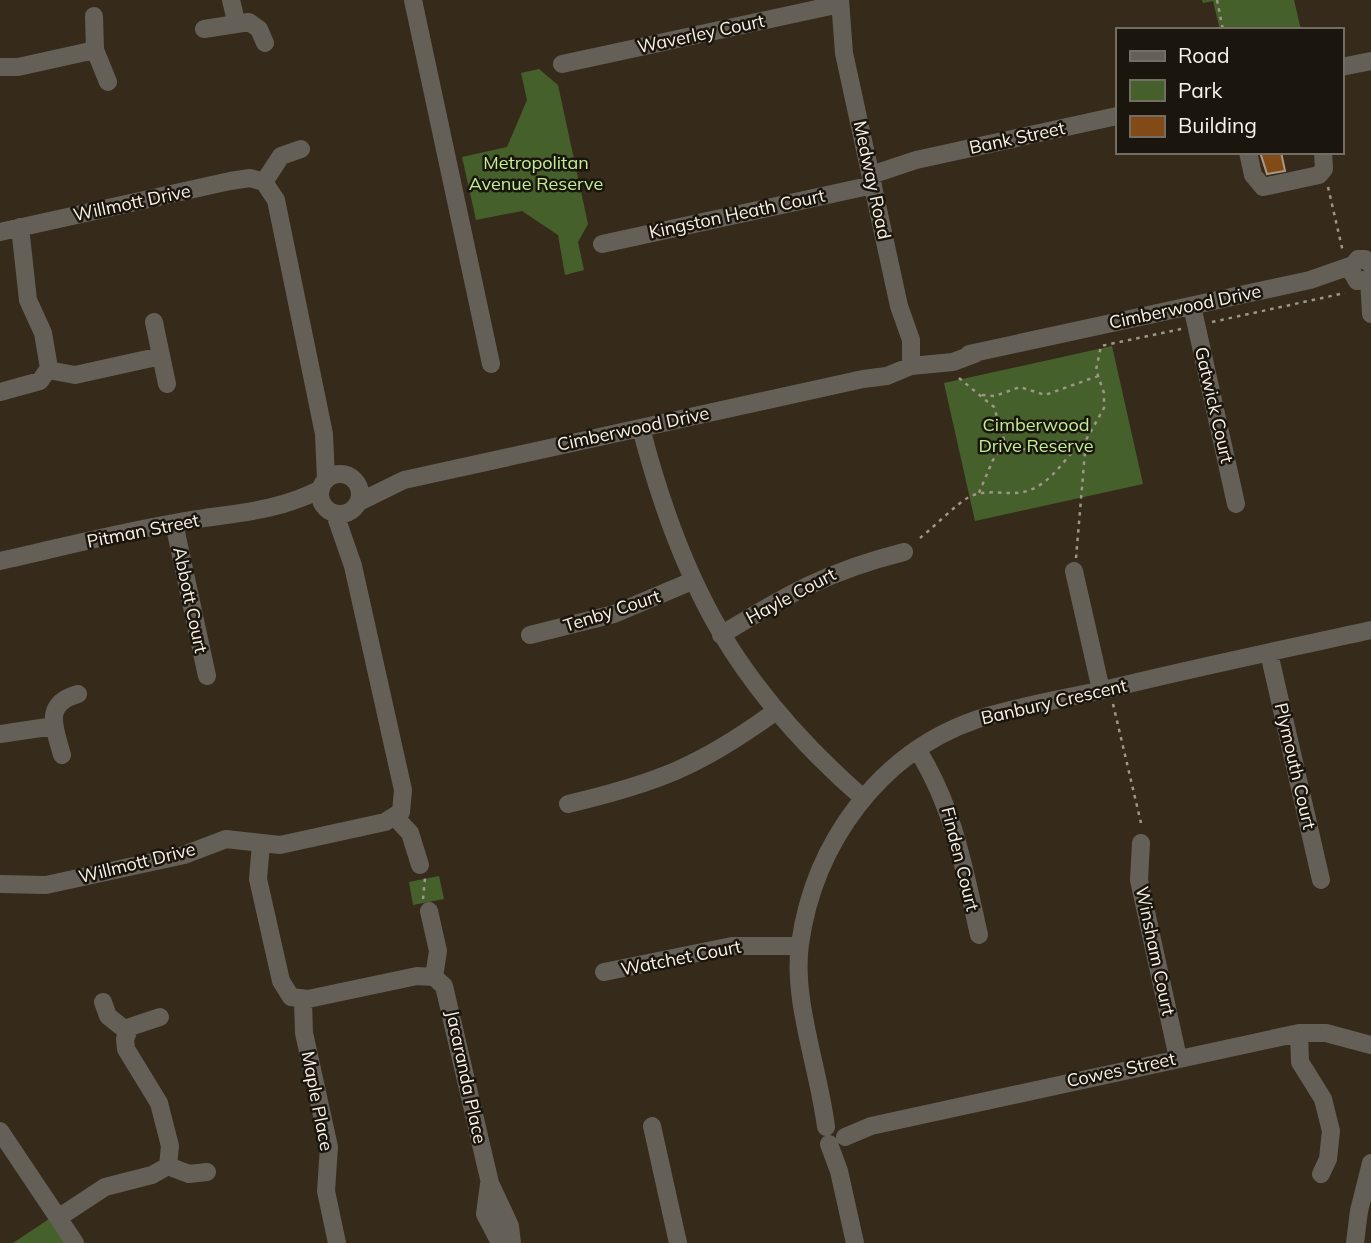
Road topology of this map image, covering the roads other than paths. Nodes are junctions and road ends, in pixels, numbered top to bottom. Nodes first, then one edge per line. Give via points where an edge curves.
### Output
1 (231, 0) edge
2 (413, 0) edge
3 (832, 3) edge
4 (93, 16) dead end
5 (236, 22) junction
6 (204, 29) dead end
7 (265, 43) dead end
8 (95, 50) junction
9 (1371, 61) edge
10 (562, 64) dead end
11 (0, 67) edge
12 (1343, 67) edge
13 (108, 82) dead end
14 (1116, 116) edge
15 (301, 149) dead end
16 (1248, 154) edge
17 (1324, 161) edge
18 (871, 175) junction
19 (264, 182) junction
20 (20, 227) junction
21 (0, 232) edge
22 (602, 244) dead end
23 (1360, 273) edge
24 (1192, 306) junction
25 (1371, 314) edge
26 (154, 322) dead end
27 (161, 356) junction
28 (910, 359) junction
29 (491, 364) dead end
30 (48, 370) junction
31 (167, 384) dead end
32 (0, 392) edge
33 (641, 428) junction
34 (324, 434) junction
35 (348, 477) junction
36 (404, 480) junction
37 (336, 501) junction
38 (1236, 504) dead end
39 (174, 523) junction
40 (904, 552) dead end
41 (0, 561) edge
42 (1074, 571) road end
43 (692, 581) junction
44 (1371, 630) edge
45 (530, 635) dead end
46 (721, 635) junction
47 (1269, 653) junction
48 (206, 676) dead end
49 (1101, 690) junction
50 (78, 694) dead end
51 (776, 711) junction
52 (54, 726) junction
53 (0, 734) edge
54 (917, 749) junction
55 (62, 755) dead end
56 (863, 799) junction
57 (568, 803) dead end
58 (395, 817) junction
59 (1141, 843) dead end
60 (261, 844) junction
61 (420, 866) road end
62 (1321, 880) dead end
63 (0, 884) edge
64 (429, 911) road end
65 (979, 935) dead end
66 (799, 946) junction
67 (604, 972) dead end
68 (434, 977) junction
69 (303, 1000) junction
70 (103, 1002) dead end
71 (160, 1017) dead end
72 (128, 1032) junction
73 (1299, 1033) junction
74 (1371, 1045) edge
75 (1178, 1058) junction
76 (652, 1126) dead end
77 (836, 1134) junction
78 (2, 1140) edge
79 (1371, 1163) edge
80 (168, 1166) junction
81 (207, 1172) dead end
82 (1321, 1174) dead end
83 (490, 1183) junction
84 (58, 1218) junction
85 (75, 1243) edge
86 (337, 1243) edge
87 (500, 1243) edge
88 (512, 1243) edge
89 (678, 1243) edge
90 (855, 1243) edge
91 (1356, 1243) edge

1 - 5 street
2 - 29 street
3 - 10 street, Waverley Court
3 - 18 street, Medway Road
4 - 8 street
5 - 6 street
5 - 7 street via 255,25
8 - 11 street
8 - 13 street
9 - 12 street
14 - 18 street, Bank Street via 916,160
15 - 19 street via 281,156
16 - 17 street via 1253,176 1263,187 1319,176
18 - 22 street, Kingston Heath Court
18 - 28 street, Medway Road
19 - 20 street, Willmott Drive via 250,178 230,181
19 - 34 street via 276,200
20 - 21 street, Willmott Drive
20 - 30 street via 29,300 49,356
23 - 24 street, Cimberwood Drive
23 - 25 street
24 - 28 street, Cimberwood Drive via 941,365
24 - 38 street, Gatwick Court
26 - 27 street
27 - 30 street via 75,375
27 - 31 street
28 - 33 street, Cimberwood Drive via 887,376
30 - 32 street via 40,381
33 - 36 street, Cimberwood Drive
33 - 43 street via 667,520
34 - 35 street
34 - 37 street
35 - 36 street, Cimberwood Drive
35 - 37 street, Cimberwood Drive
35 - 37 street via 360,490
36 - 37 street, Cimberwood Drive
37 - 39 street, Pitman Street
37 - 58 street via 403,790 404,806
39 - 41 street, Pitman Street
39 - 48 street, Abbott Court
40 - 46 street, Hayle Court via 806,585
42 - 49 street
43 - 45 street, Tenby Court via 614,614
43 - 46 street
44 - 47 street, Banbury Crescent
46 - 51 street
47 - 49 street, Banbury Crescent
47 - 62 street, Plymouth Court
49 - 54 street, Banbury Crescent via 976,720
50 - 52 street via 58,704
51 - 56 street
51 - 57 street via 727,746 671,775
52 - 53 street
52 - 55 street
54 - 56 street, Banbury Crescent
54 - 65 street, Finden Court via 952,819
56 - 66 street, Banbury Crescent via 836,834 817,875
58 - 60 street, Willmott Drive via 280,845
58 - 61 street via 414,841
59 - 75 street, Winsham Court via 1139,880
60 - 63 street, Willmott Drive via 226,839 184,855 46,885
60 - 69 street via 258,879 281,981 287,993
64 - 68 street via 438,951
66 - 67 street, Watchet Court via 732,946
66 - 77 street, Banbury Crescent via 804,1008 822,1096
68 - 69 street via 417,976
68 - 83 street, Jacaranda Place via 448,993
69 - 86 street, Maple Place via 304,1033 329,1147 326,1191
70 - 72 street via 108,1016
71 - 72 street via 138,1023
72 - 80 street via 128,1055 162,1110 170,1146
73 - 74 street, Cowes Street via 1326,1033
73 - 75 street, Cowes Street
73 - 82 street via 1300,1062 1323,1099 1331,1131
75 - 77 street, Cowes Street
76 - 89 street
77 - 90 street, Banbury Crescent
78 - 84 street
79 - 91 street
80 - 81 street via 189,1174
80 - 84 street via 105,1187
83 - 87 street, Jacaranda Place via 485,1214
83 - 88 street, Jacaranda Place via 510,1226
84 - 85 street

